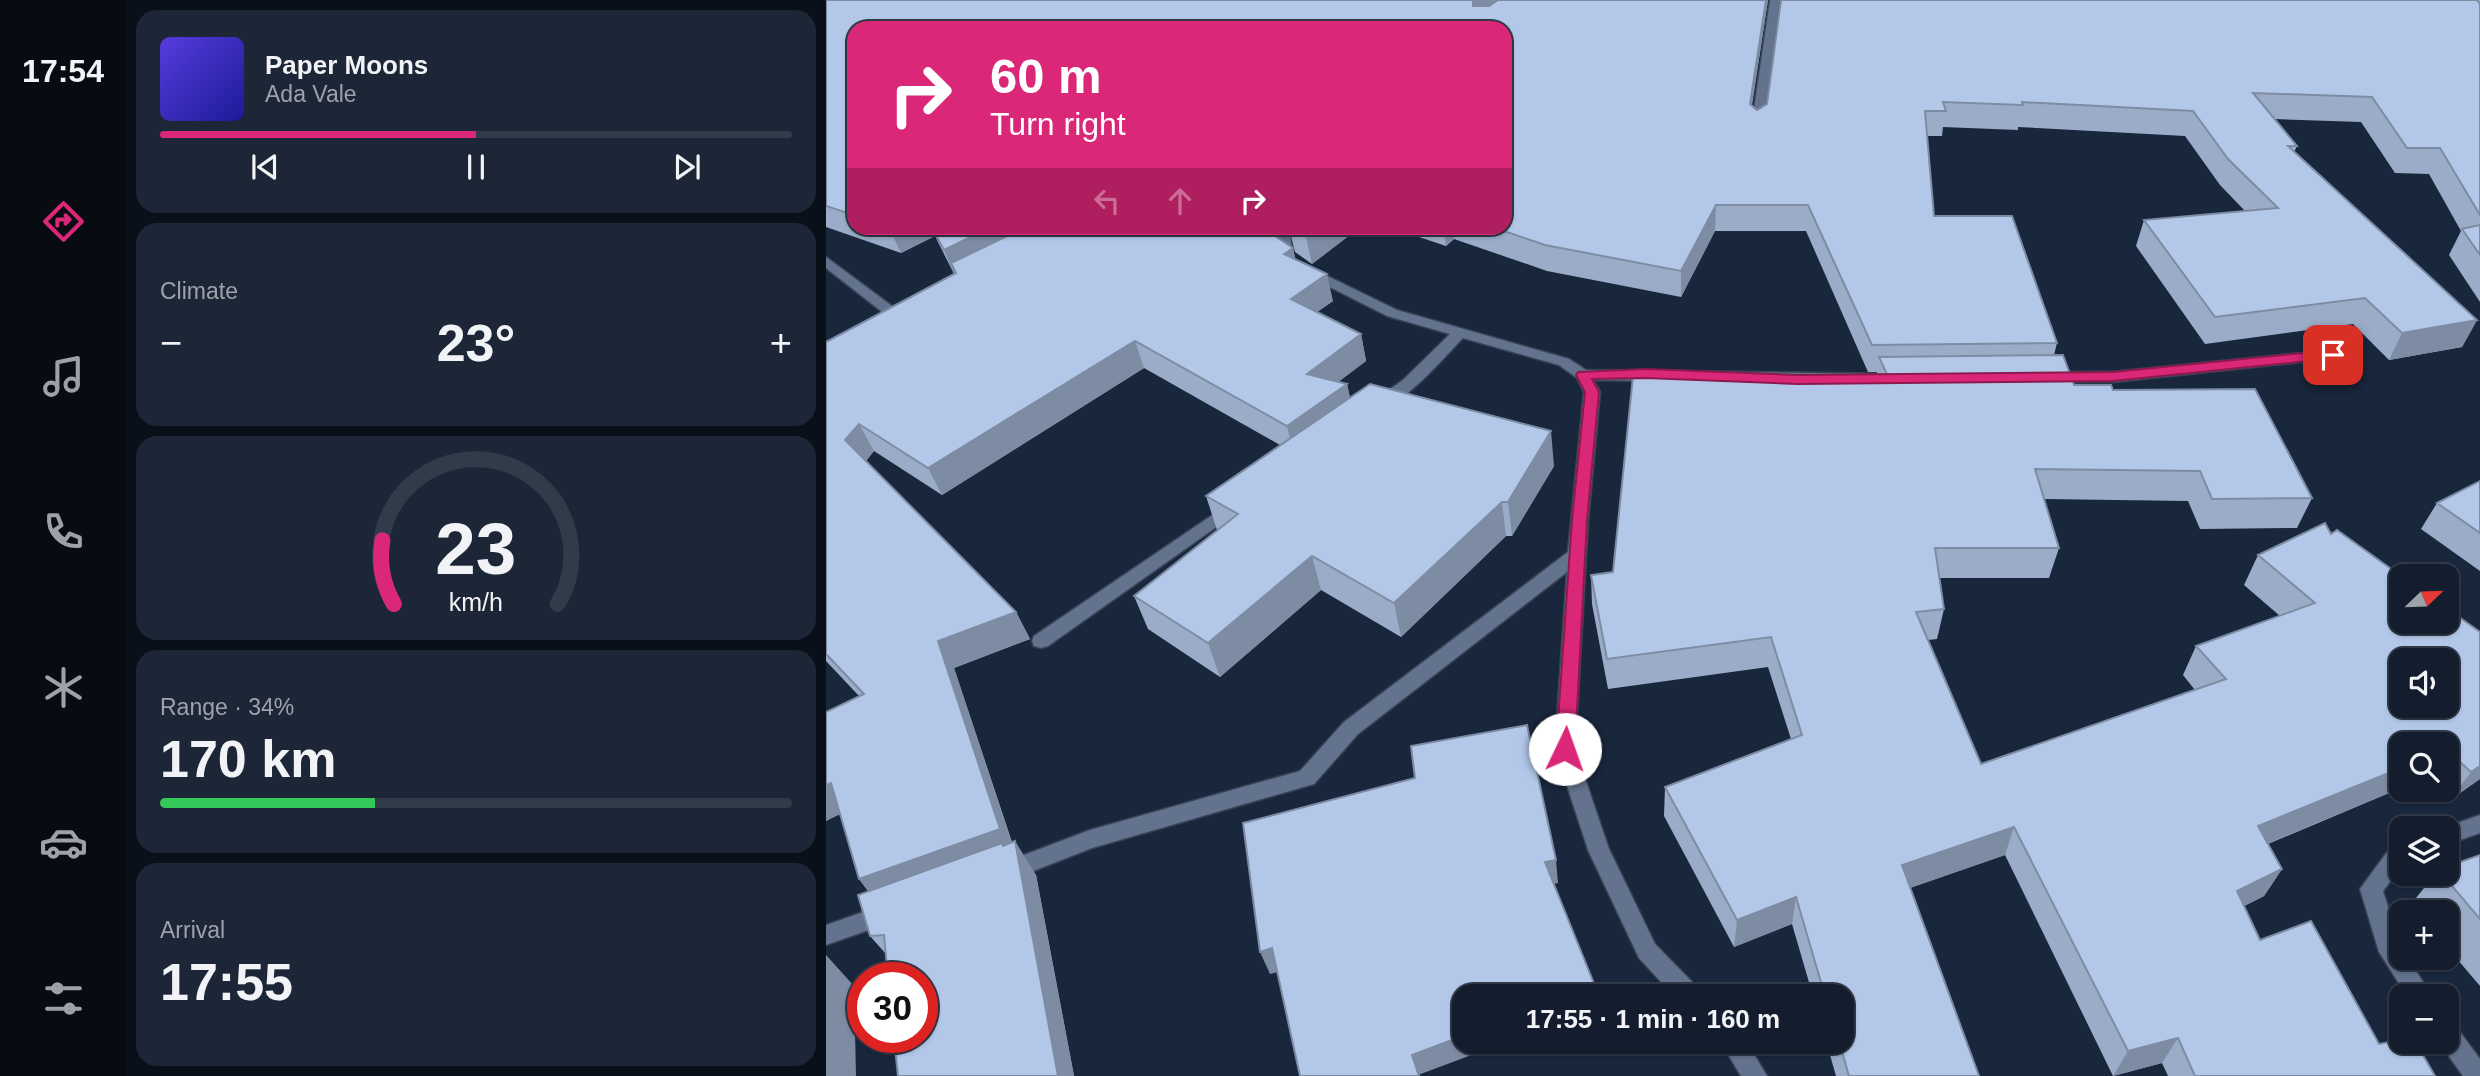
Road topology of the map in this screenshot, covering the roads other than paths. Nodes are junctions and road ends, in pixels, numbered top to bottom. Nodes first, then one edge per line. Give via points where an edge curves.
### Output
1 (1775, 0) edge
2 (1757, 129) edge
3 (1281, 235) edge
4 (826, 261) edge
5 (895, 315) edge
6 (1460, 333) junction
7 (2333, 355) dead end
8 (1583, 375) junction
9 (2031, 377) edge
10 (1921, 378) edge
11 (1366, 414) edge
12 (1247, 497) edge
13 (1577, 555) junction
14 (1041, 641) dead end
15 (2480, 824) edge
16 (2459, 831) edge
17 (2389, 867) edge
18 (991, 877) edge
19 (903, 909) edge
20 (826, 935) edge
21 (1679, 984) edge
22 (2413, 984) edge
23 (2459, 1049) edge
24 (1741, 1054) edge
25 (1755, 1076) edge
26 (2478, 1076) edge

1 - 2 street
3 - 6 street via 1280,255 1320,278 1392,313
4 - 5 street
6 - 8 street via 1564,362
6 - 11 street via 1409,384
7 - 9 street via 2113,376
8 - 10 street
8 - 13 street via 1592,392
12 - 14 street
13 - 18 street via 1351,728 1307,778 1090,839
13 - 21 street via 1565,749 1599,850 1647,951
15 - 16 street
17 - 22 street via 2371,889 2390,952
19 - 20 street
23 - 26 street
24 - 25 street

